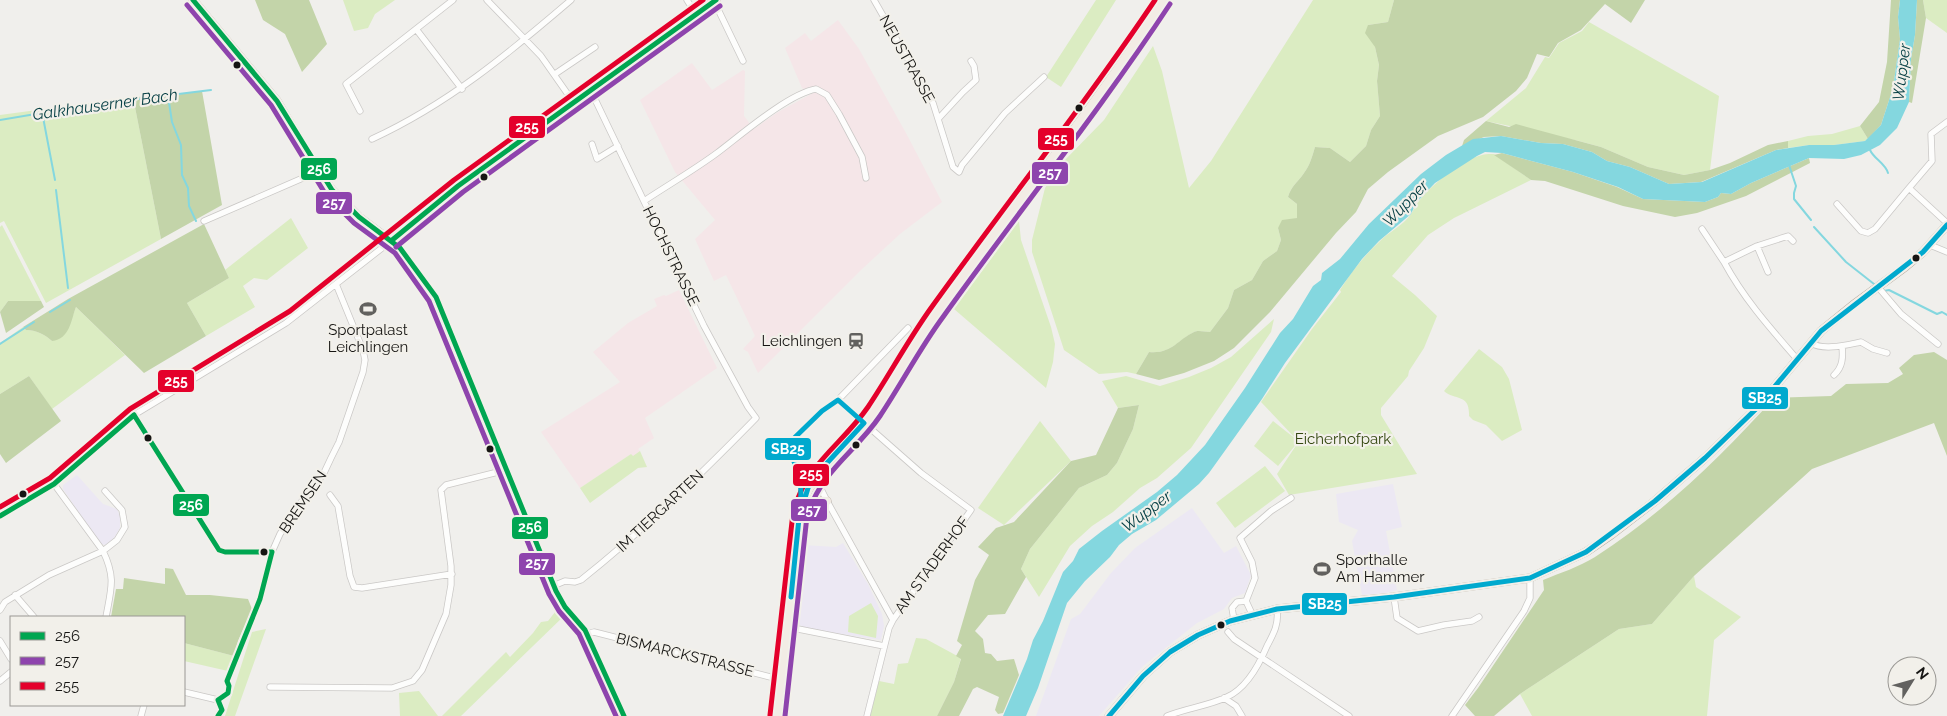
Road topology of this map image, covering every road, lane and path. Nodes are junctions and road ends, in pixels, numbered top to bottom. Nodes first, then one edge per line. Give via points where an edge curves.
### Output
1 (194, 0) edge
2 (453, 0) edge
3 (487, 0) edge
4 (571, 0) edge
5 (687, 0) edge
6 (874, 0) edge
7 (1164, 0) edge
8 (715, 1) edge
9 (696, 14) junction
10 (416, 29) junction
11 (525, 39) junction
12 (595, 47) dead end
13 (743, 61) dead end
14 (971, 61) dead end
15 (555, 74) junction
16 (1044, 77) dead end
17 (462, 89) junction
18 (591, 91) junction
19 (574, 104) junction
20 (360, 111) dead end
21 (939, 118) junction
22 (1947, 122) edge
23 (372, 139) dead end
24 (592, 144) dead end
25 (618, 146) junction
26 (319, 171) junction
27 (866, 178) dead end
28 (1909, 188) junction
29 (644, 201) junction
30 (1837, 204) dead end
31 (204, 221) dead end
32 (1947, 224) edge
33 (1702, 229) dead end
34 (391, 241) junction
35 (1793, 241) dead end
36 (1930, 245) junction
37 (1757, 246) junction
38 (1947, 252) edge
39 (1724, 262) junction
40 (1768, 272) dead end
41 (336, 284) junction
42 (1878, 287) junction
43 (908, 328) dead end
44 (1810, 344) junction
45 (1938, 344) dead end
46 (1842, 346) junction
47 (1887, 353) dead end
48 (1797, 359) junction
49 (1834, 374) dead end
50 (838, 400) junction
51 (134, 415) junction
52 (756, 418) joint
53 (864, 423) junction
54 (786, 446) junction
55 (506, 470) junction
56 (815, 477) junction
57 (54, 484) junction
58 (105, 491) dead end
59 (330, 495) dead end
60 (804, 496) junction
61 (1291, 498) dead end
62 (827, 501) junction
63 (802, 505) junction
64 (0, 516) edge
65 (103, 552) junction
66 (272, 552) junction
67 (452, 574) junction
68 (1530, 578) junction
69 (553, 586) junction
70 (15, 595) junction
71 (1394, 597) junction
72 (1246, 601) junction
73 (565, 607) tunnel mouth
74 (1277, 609) junction
75 (0, 610) edge
76 (1252, 614) junction
77 (33, 616) edge
78 (106, 616) edge
79 (1479, 617) dead end
80 (893, 620) junction
81 (1234, 620) junction
82 (580, 623) tunnel mouth
83 (788, 628) junction
84 (1228, 632) dead end
85 (587, 634) junction
86 (0, 641) edge
87 (884, 646) junction
88 (10, 657) edge
89 (1262, 658) junction
90 (10, 673) edge
91 (782, 680) junction
92 (0, 681) edge
93 (270, 687) dead end
94 (185, 692) edge
95 (1224, 698) junction
96 (218, 700) junction
97 (218, 716) edge
98 (624, 716) edge
99 (777, 716) edge
100 (867, 716) edge
101 (1109, 716) edge
102 (1168, 716) edge
103 (1242, 716) edge
104 (1349, 716) edge
105 (1452, 716) edge

1 - 26 main road via 277,101
2 - 10 street
3 - 11 street
4 - 11 street
5 - 9 street
6 - 21 street, NEUSTRASSE
7 - 53 main road via 1086,112 935,315
8 - 9 main road
8 - 13 street
9 - 18 main road
10 - 17 street
10 - 20 street via 346,84
11 - 15 street
11 - 17 street
12 - 15 street
14 - 21 street, NEUSTRASSE via 976,80
15 - 19 street
16 - 21 street, NEUSTRASSE via 1005,112 959,172 953,167
17 - 23 street via 417,117
18 - 19 main road
18 - 25 street, HOCHSTRASSE
19 - 34 main road via 458,186
22 - 28 street via 1931,134 1932,161
24 - 25 street via 597,159
25 - 29 street, HOCHSTRASSE
26 - 31 street
26 - 34 main road via 342,201
27 - 29 street via 862,157 840,114 827,95 816,89 780,106 716,154
28 - 30 street via 1868,233 1861,231
28 - 32 street
29 - 52 street, HOCHSTRASSE via 724,364
32 - 36 main road
33 - 39 street
34 - 41 street
34 - 55 street via 400,248 436,297
35 - 37 street via 1788,236
36 - 38 street
36 - 42 main road
37 - 39 street
37 - 40 street
39 - 48 street via 1736,286
41 - 51 street via 274,331
41 - 66 street, BREMSEN via 359,338 364,366 332,458 280,534
42 - 44 main road via 1831,322
42 - 45 street via 1901,314
43 - 50 street
44 - 46 street
44 - 48 main road
46 - 47 street via 1861,342
46 - 49 street via 1841,366
48 - 68 main road via 1731,435 1664,494 1586,552
50 - 53 street
50 - 54 street
51 - 57 street
51 - 66 street via 219,550
52 - 69 street, IM TIERGARTEN via 686,490 614,554 581,580
53 - 56 main road
53 - 80 street, AM STADERHOF via 921,473 971,510
54 - 56 street
54 - 60 street via 798,466
55 - 67 street via 442,488
55 - 69 street
56 - 60 main road
56 - 62 street
57 - 64 street
57 - 65 street
58 - 65 street via 122,510 125,527 117,540
59 - 67 street via 338,506 354,586 362,588
60 - 63 main road
61 - 72 street via 1240,538 1252,562 1255,578
62 - 63 main road via 810,500
62 - 80 street
63 - 83 main road
65 - 70 street via 49,575
65 - 78 street via 112,576
66 - 96 street, BREMSEN via 260,599 227,681 228,693
67 - 93 street via 446,614 422,670 413,681 392,688
68 - 71 main road
68 - 105 street via 1530,598 1524,611
69 - 73 street
70 - 75 street
70 - 77 street
71 - 74 main road
71 - 79 street via 1397,618 1418,631
72 - 76 street
72 - 81 street via 1237,602 1232,608
74 - 76 main road
74 - 89 street via 1278,622
76 - 81 main road
80 - 87 street, AM STADERHOF
81 - 101 main road via 1196,636 1170,652
82 - 85 street
83 - 87 street
83 - 91 main road
84 - 89 street
85 - 91 street, BISMARCKSTRASSE via 594,632
85 - 98 street
86 - 88 street
87 - 100 street, AM STADERHOF
89 - 95 street via 1237,691
89 - 104 street
90 - 92 street
91 - 99 main road
94 - 96 street
95 - 102 street
95 - 103 street via 1236,706
96 - 97 street, BREMSEN via 222,710

